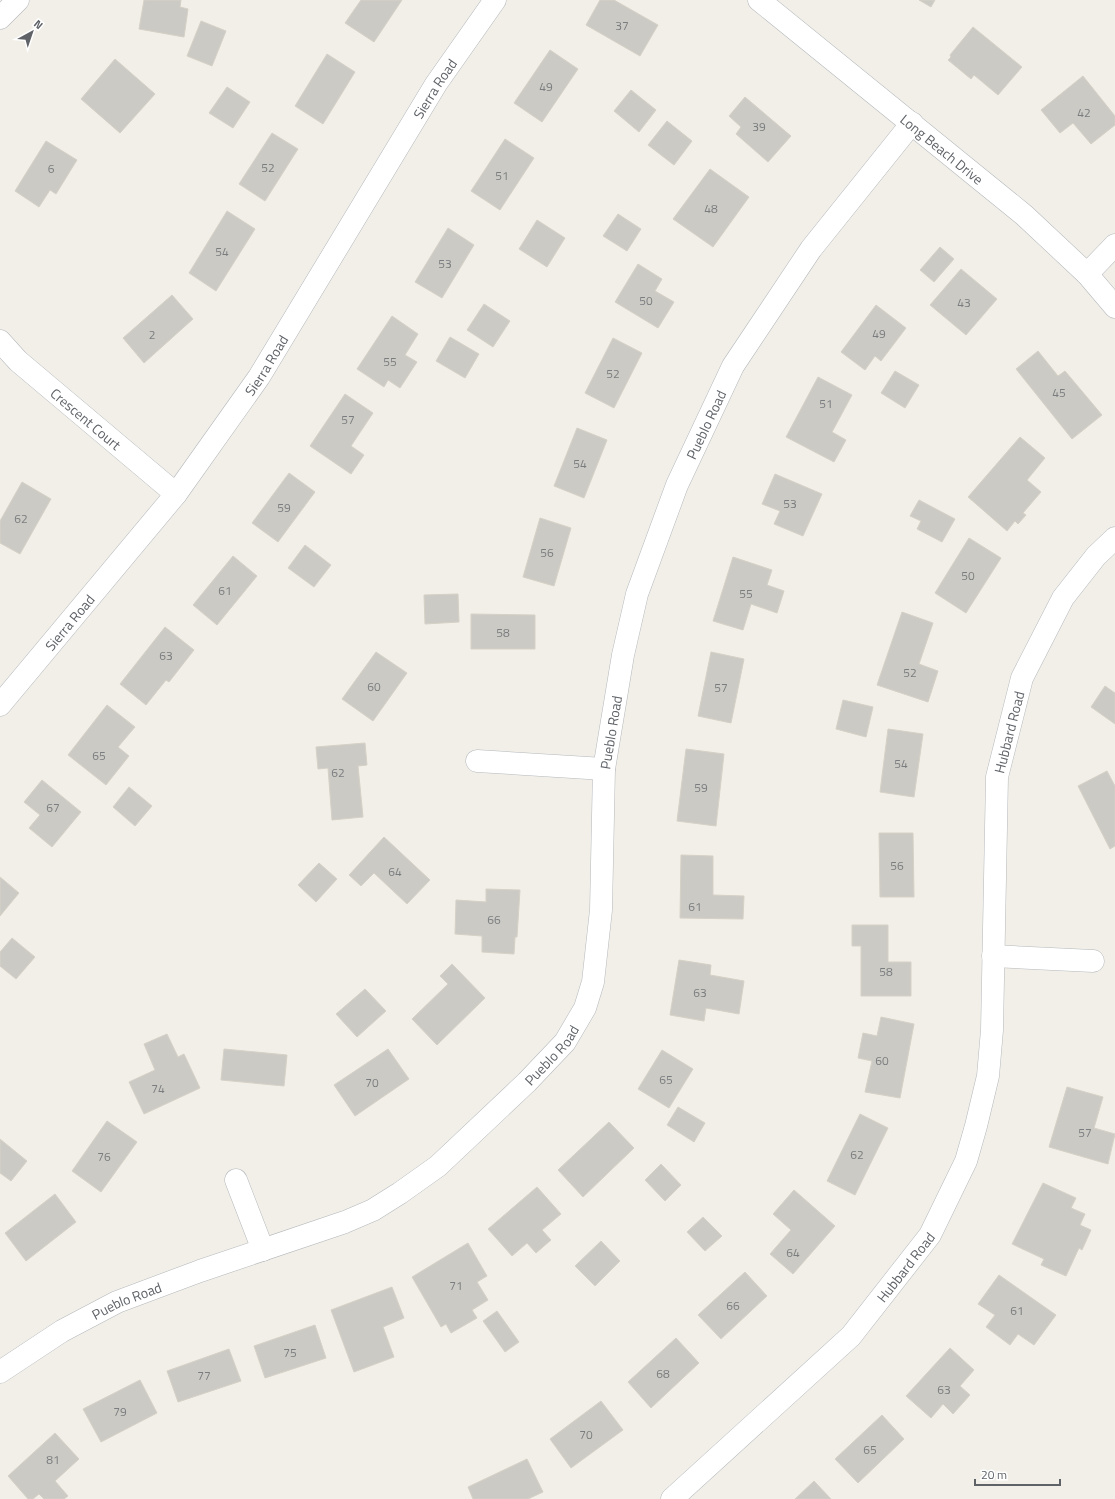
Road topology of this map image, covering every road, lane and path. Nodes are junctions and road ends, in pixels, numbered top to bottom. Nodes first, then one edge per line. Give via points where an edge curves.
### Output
1 (18, 0) edge
2 (495, 0) edge
3 (760, 0) edge
4 (0, 18) edge
5 (912, 123) junction
6 (1115, 245) edge
7 (1087, 274) junction
8 (1115, 307) edge
9 (0, 341) edge
10 (176, 494) junction
11 (1115, 538) edge
12 (0, 706) edge
13 (477, 761) dead end
14 (604, 769) junction
15 (993, 956) junction
16 (1094, 961) dead end
17 (236, 1180) dead end
18 (263, 1250) junction
19 (0, 1372) edge
20 (672, 1499) edge

1 - 4 street
2 - 10 street, Sierra Road via 436,84 259,376
3 - 5 street, Long Beach Drive
5 - 7 street, Long Beach Drive via 1024,215
5 - 14 street, Pueblo Road via 811,249 733,366 680,478 637,594 623,655
6 - 7 street
7 - 8 street, Long Beach Drive
9 - 10 street, Crescent Court via 18,361
10 - 12 street, Sierra Road
11 - 15 street, Hubbard Road via 1096,556 1063,598 1022,678 997,777
13 - 14 street
14 - 18 street, Pueblo Road via 601,910 593,982 585,1008 565,1042 474,1134 438,1166 400,1193 373,1210 345,1222
15 - 16 street
15 - 20 street, Hubbard Road via 992,1030 986,1083 966,1161 930,1235 851,1336
17 - 18 street
18 - 19 street, Pueblo Road via 117,1302 62,1331

